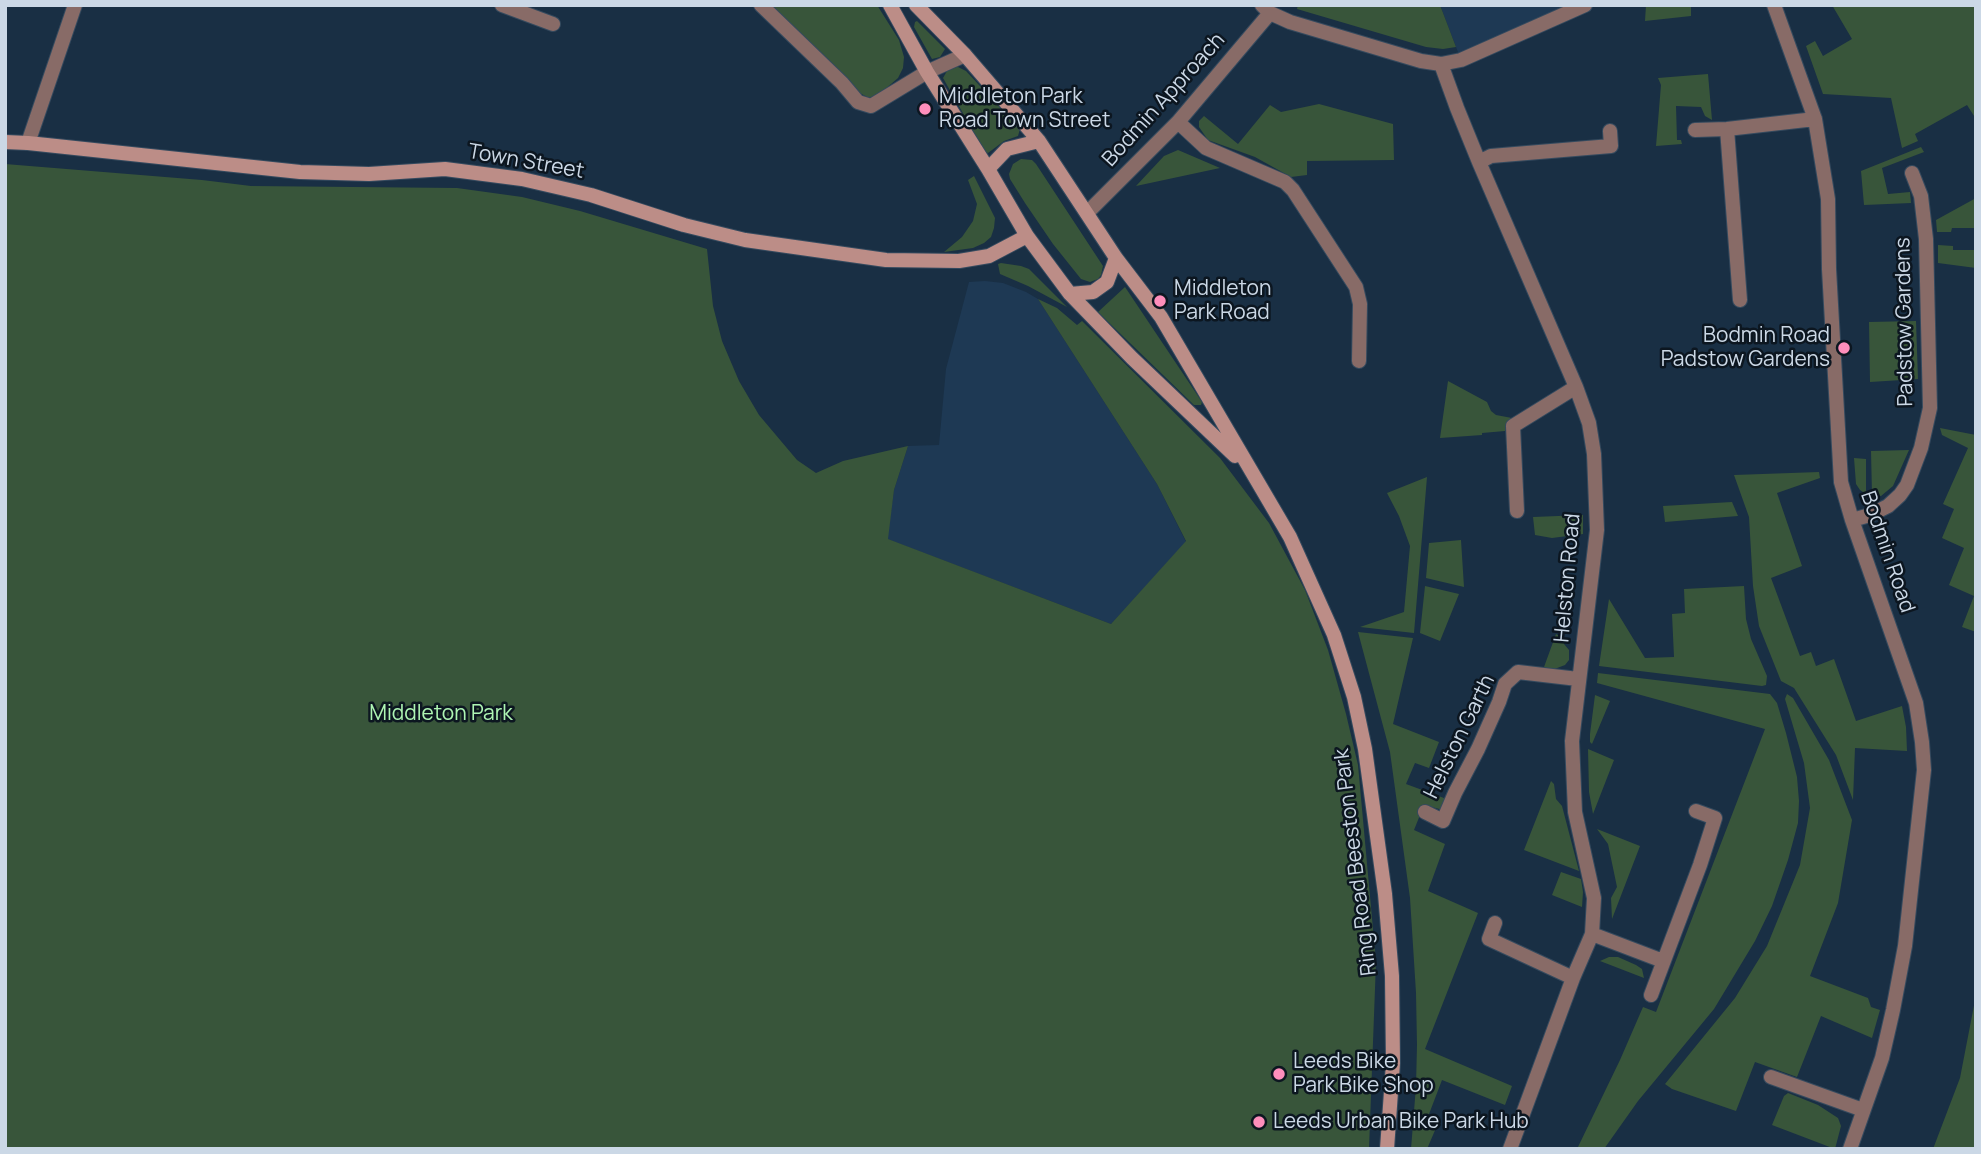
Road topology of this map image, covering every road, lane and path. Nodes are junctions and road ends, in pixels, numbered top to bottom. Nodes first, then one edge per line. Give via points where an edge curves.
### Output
1 (75, 5) edge
2 (502, 5) edge
3 (761, 5) edge
4 (890, 5) edge
5 (916, 5) edge
6 (1585, 5) edge
7 (1774, 5) edge
8 (1266, 9) edge
9 (553, 24) dead end
10 (965, 55) junction
11 (1441, 64) junction
12 (927, 72) junction
13 (1815, 119) junction
14 (1178, 122) junction
15 (1695, 130) dead end
16 (1727, 130) junction
17 (1610, 131) dead end
18 (1039, 141) junction
19 (5, 142) edge
20 (28, 143) junction
21 (1479, 162) junction
22 (988, 169) junction
23 (1912, 173) dead end
24 (1087, 213) junction
25 (1027, 236) junction
26 (1116, 258) junction
27 (1070, 294) junction
28 (1740, 300) dead end
29 (1359, 360) dead end
30 (1576, 387) junction
31 (1249, 469) junction
32 (1517, 511) dead end
33 (1852, 520) junction
34 (1578, 679) junction
35 (1696, 811) dead end
36 (1425, 812) dead end
37 (1495, 923) dead end
38 (1592, 934) junction
39 (1663, 961) junction
40 (1573, 978) junction
41 (1651, 995) dead end
42 (1771, 1077) dead end
43 (1863, 1110) junction
44 (1387, 1149) edge
45 (1510, 1149) edge
46 (1850, 1149) edge

1 - 20 street
2 - 9 street
3 - 12 street via 858,102 871,106
4 - 12 street
5 - 10 street
6 - 11 street via 1461,60
7 - 13 street, Bodmin Road
8 - 11 street via 1290,22
8 - 14 street, Bodmin Approach
10 - 12 street
10 - 18 street
11 - 21 street, Helston Road
12 - 22 street
13 - 16 street
13 - 33 street, Bodmin Road via 1828,199 1841,482
14 - 24 street, Bodmin Approach
14 - 29 street via 1206,148 1285,182 1293,190 1356,287
15 - 16 street
16 - 28 street
17 - 21 street via 1611,146 1490,156
18 - 22 street via 1007,149
18 - 24 street
19 - 20 street, Town Street
20 - 25 street, Town Street via 300,172 445,169 522,179 745,240 886,260 959,261 989,256
21 - 30 street, Helston Road
22 - 25 street
23 - 33 street, Padstow Gardens via 1921,196 1926,239 1930,408 1907,485 1888,506
24 - 26 street, Ring Road Beeston Park
25 - 27 street, Ring Road Beeston Park
26 - 27 street via 1107,282 1093,292
26 - 31 street, Ring Road Beeston Park via 1161,317
27 - 31 street, Ring Road Beeston Park
30 - 32 street via 1513,426
30 - 34 street, Helston Road via 1594,454 1597,530
31 - 44 street, Ring Road Beeston Park via 1290,537 1326,616 1365,749 1392,976 1393,1063
33 - 43 street, Bodmin Road via 1916,703 1924,770 1905,946 1882,1058
34 - 36 street, Helston Garth via 1518,672 1504,684 1443,821
34 - 38 street, Helston Road via 1572,741 1575,812 1594,898
35 - 39 street via 1714,818
37 - 40 street via 1489,939
38 - 39 street
38 - 40 street, Helston Road
39 - 41 street
40 - 45 street, Helston Road
42 - 43 street
43 - 46 street, Bodmin Road

